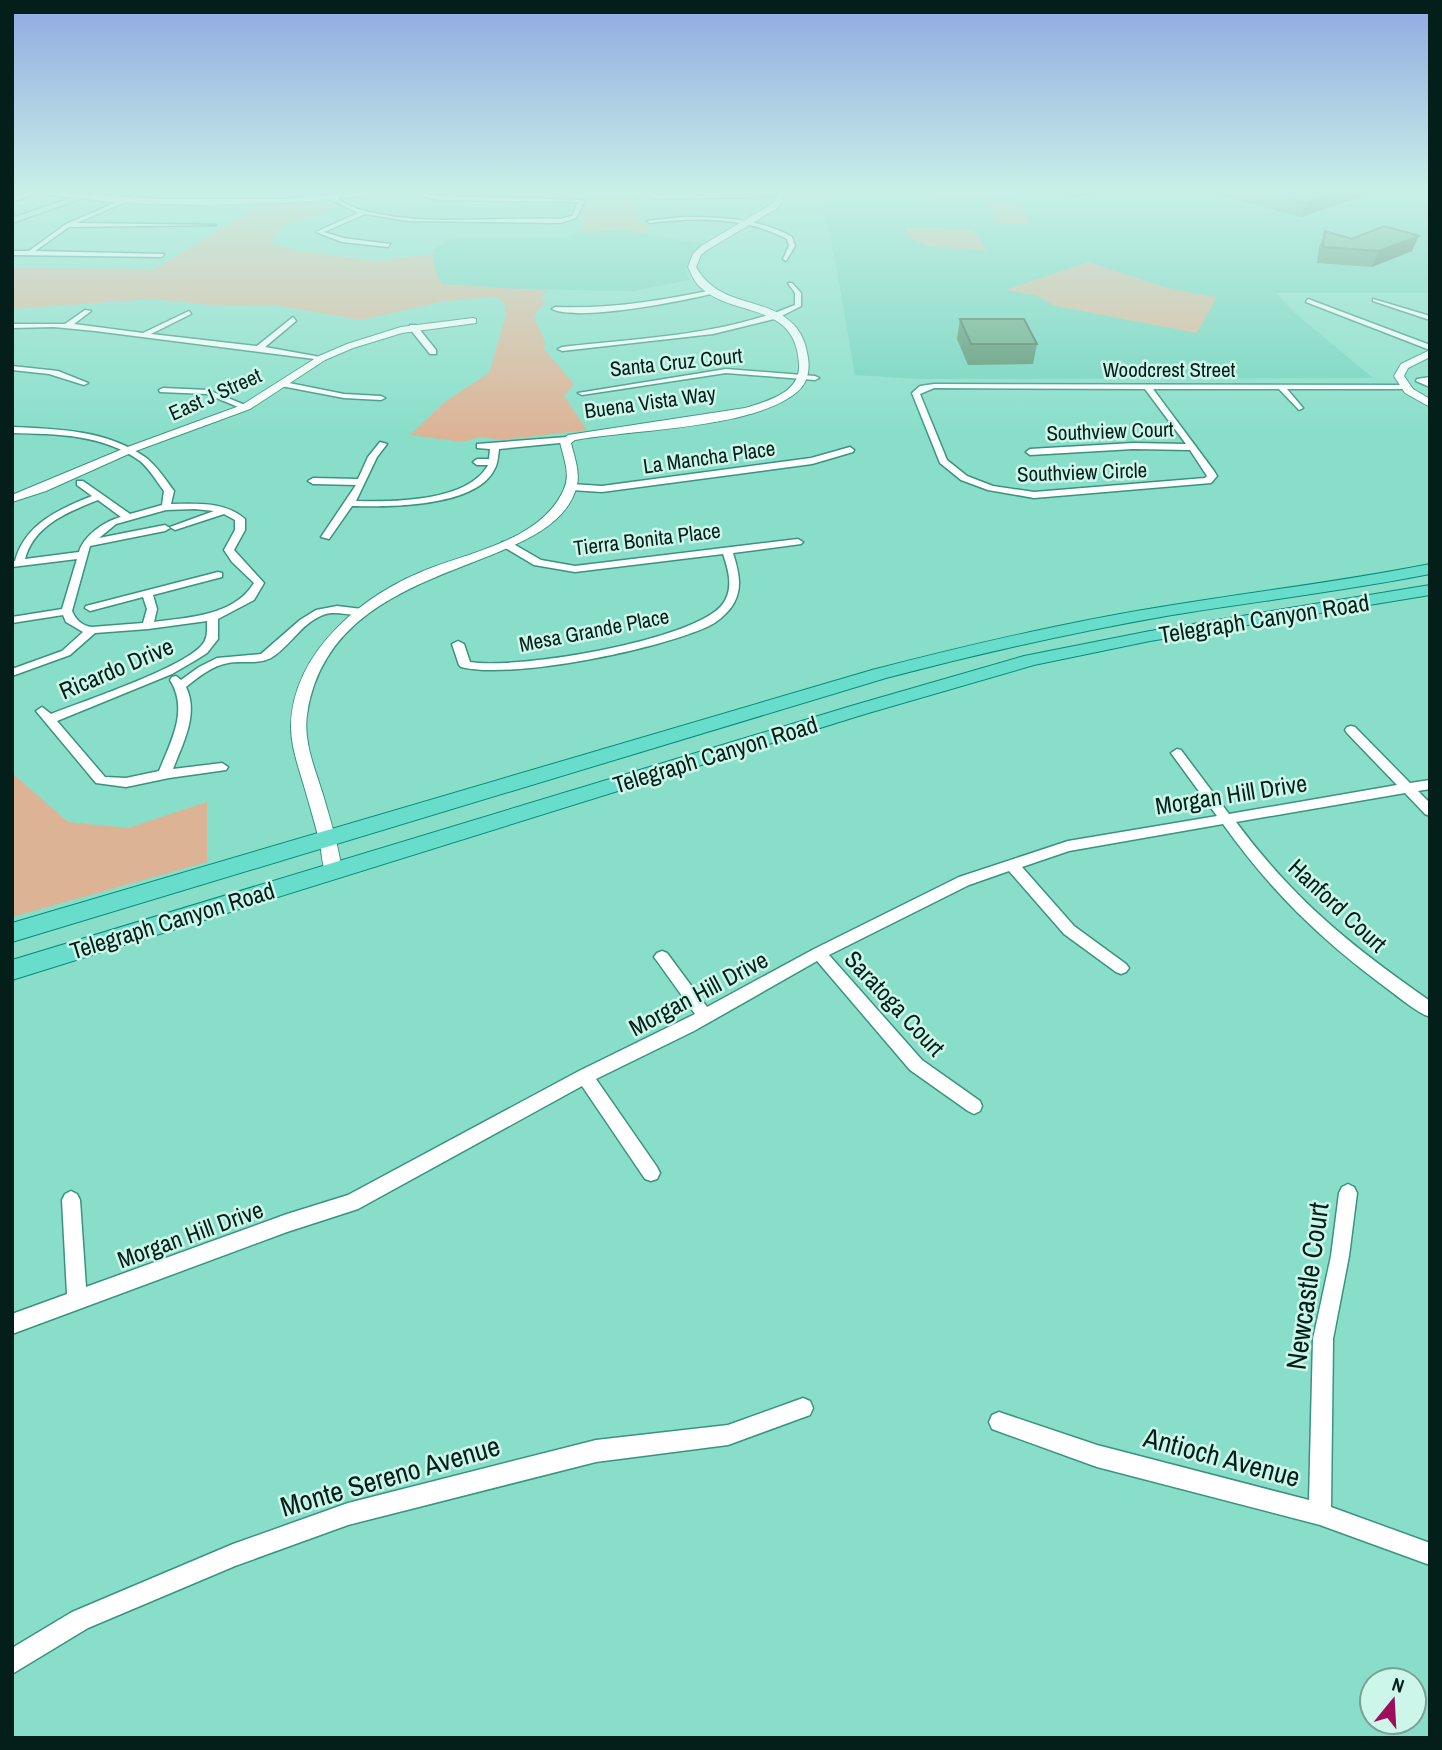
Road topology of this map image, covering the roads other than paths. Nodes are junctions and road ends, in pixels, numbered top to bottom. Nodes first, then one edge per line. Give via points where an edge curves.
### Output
1 (694, 273) edge
2 (790, 284) dead end
3 (713, 292) junction
4 (1375, 300) dead end
5 (1308, 301) dead end
6 (555, 309) dead end
7 (87, 311) dead end
8 (189, 313) dead end
9 (775, 316) junction
10 (293, 318) dead end
11 (1428, 318) edge
12 (473, 321) dead end
13 (1411, 323) dead end
14 (68, 325) junction
15 (12, 326) edge
16 (413, 327) junction
17 (144, 335) junction
18 (259, 348) junction
19 (562, 349) dead end
20 (1430, 351) edge
21 (433, 352) dead end
22 (322, 358) junction
23 (12, 368) edge
24 (803, 376) junction
25 (815, 378) dead end
26 (1430, 379) edge
27 (84, 383) dead end
28 (284, 384) junction
29 (1430, 385) edge
30 (934, 386) joint
31 (1148, 387) junction
32 (1281, 387) junction
33 (1404, 387) junction
34 (163, 390) dead end
35 (582, 393) dead end
36 (381, 398) dead end
37 (1430, 404) edge
38 (246, 407) junction
39 (1299, 408) dead end
40 (12, 430) edge
41 (567, 440) junction
42 (383, 444) dead end
43 (480, 446) dead end
44 (495, 447) junction
45 (1191, 447) junction
46 (129, 450) junction
47 (850, 450) dead end
48 (1030, 452) dead end
49 (477, 462) dead end
50 (493, 462) junction
51 (313, 481) dead end
52 (362, 482) junction
53 (80, 483) dead end
54 (571, 487) junction
55 (100, 496) junction
56 (12, 499) edge
57 (347, 503) junction
58 (166, 507) junction
59 (226, 510) junction
60 (128, 517) junction
61 (341, 537) dead end
62 (798, 542) dead end
63 (86, 544) junction
64 (506, 544) junction
65 (727, 549) junction
66 (81, 555) junction
67 (15, 563) edge
68 (1430, 569) edge
69 (218, 575) dead end
70 (1430, 590) edge
71 (147, 593) junction
72 (90, 608) dead end
73 (67, 611) junction
74 (362, 612) junction
75 (214, 617) junction
76 (12, 620) edge
77 (148, 626) junction
78 (92, 630) junction
79 (458, 644) dead end
80 (168, 671) junction
81 (12, 673) edge
82 (181, 686) junction
83 (1350, 730) dead end
84 (1177, 753) dead end
85 (222, 766) dead end
86 (163, 775) junction
87 (1430, 784) edge
88 (1406, 788) junction
89 (1430, 811) edge
90 (1224, 818) junction
91 (328, 840) junction
92 (1011, 864) junction
93 (333, 870) junction
94 (12, 933) edge
95 (819, 953) junction
96 (662, 957) dead end
97 (1121, 968) dead end
98 (12, 971) edge
99 (1430, 1010) edge
100 (704, 1015) junction
101 (585, 1076) junction
102 (974, 1106) dead end
103 (651, 1173) dead end
104 (1348, 1193) dead end
105 (72, 1200) dead end
106 (77, 1299) junction
107 (12, 1324) edge
108 (803, 1408) dead end
109 (999, 1422) dead end
110 (1320, 1514) junction
111 (1430, 1554) edge
112 (12, 1662) edge

1 - 3 street
2 - 9 street via 798,293 798,306
3 - 6 street via 643,306
3 - 9 street
4 - 11 street
5 - 20 street via 1380,339 1411,341
7 - 14 street
8 - 17 street
9 - 19 street via 706,333
9 - 24 street via 797,333
10 - 18 street
11 - 13 street
12 - 16 street, East J Street
14 - 15 street
14 - 17 street
16 - 21 street
16 - 22 street, East J Street
17 - 18 street
18 - 22 street
20 - 33 street via 1402,369
22 - 28 street, East J Street
23 - 27 street
24 - 25 street, Santa Cruz Court
24 - 35 street, Santa Cruz Court via 726,370
24 - 41 street, Buena Vista Way via 786,396 757,408
26 - 29 street via 1420,381
28 - 36 street
28 - 38 street, East J Street
30 - 31 street, Woodcrest Street
30 - 45 street, Southview Circle via 916,393 943,461 964,478 1001,491 1034,495 1206,482 1211,474
31 - 32 street, Woodcrest Street
31 - 45 street, Southview Circle
32 - 33 street, Woodcrest Street
32 - 39 street
33 - 37 street
34 - 38 street via 208,392
38 - 46 street, East J Street
40 - 46 street via 90,435
41 - 44 street
41 - 54 street, Buena Vista Way
42 - 52 street via 364,470
43 - 44 street
44 - 50 street
45 - 48 street, Southview Court
46 - 56 street, East J Street
46 - 58 street via 144,460 169,491
47 - 54 street, La Mancha Place via 804,463 601,489
49 - 50 street
50 - 57 street via 487,475 447,498 378,505
51 - 52 street
52 - 57 street
53 - 55 street
54 - 64 street via 542,525
55 - 60 street
55 - 67 street via 45,522
57 - 61 street via 326,537
58 - 59 street
58 - 60 street
59 - 63 street via 170,528
59 - 75 street via 240,519 240,530 229,550 233,560 254,573 259,583 250,598
60 - 63 street via 102,528
62 - 65 street, Tierra Bonita Place
63 - 66 street
64 - 65 street, Tierra Bonita Place via 538,563 575,569
64 - 74 street via 430,573
65 - 79 street, Mesa Grande Place via 735,578 730,602 705,624 667,638 481,670 465,665
66 - 67 street
66 - 73 street
68 - 91 main road, Telegraph Canyon Road via 992,643
69 - 71 street
70 - 93 main road, Telegraph Canyon Road via 1031,660
71 - 72 street
71 - 77 street via 152,609
73 - 76 street
73 - 78 street via 70,620
74 - 82 street via 332,608 315,612 268,655 255,660 228,659 205,667
74 - 91 street via 324,649 308,684 299,724
75 - 77 street
75 - 80 street, Ricardo Drive via 209,645
77 - 78 street
78 - 81 street via 66,653
80 - 82 street
80 - 86 street, Ricardo Drive via 45,715 101,780 140,782
82 - 86 street via 186,714
83 - 88 street
84 - 90 street, Hanford Court
85 - 86 street
87 - 88 street, Morgan Hill Drive
88 - 89 street
88 - 90 street, Morgan Hill Drive
90 - 92 street, Morgan Hill Drive via 1068,846
90 - 99 street, Hanford Court via 1296,904 1366,965
91 - 93 street
91 - 94 main road, Telegraph Canyon Road
92 - 95 street, Morgan Hill Drive via 953,886
92 - 97 street via 1069,930
93 - 98 main road, Telegraph Canyon Road
95 - 100 street, Morgan Hill Drive
95 - 102 street, Saratoga Court via 916,1065
96 - 100 street
100 - 101 street, Morgan Hill Drive
101 - 103 street
101 - 106 street, Morgan Hill Drive via 352,1203
104 - 110 street, Newcastle Court via 1323,1339
105 - 106 street
106 - 107 street, Morgan Hill Drive
108 - 112 street, Monte Sereno Avenue via 728,1435 596,1451 348,1514 80,1620
109 - 110 street, Antioch Avenue via 1097,1456
110 - 111 street, Antioch Avenue

